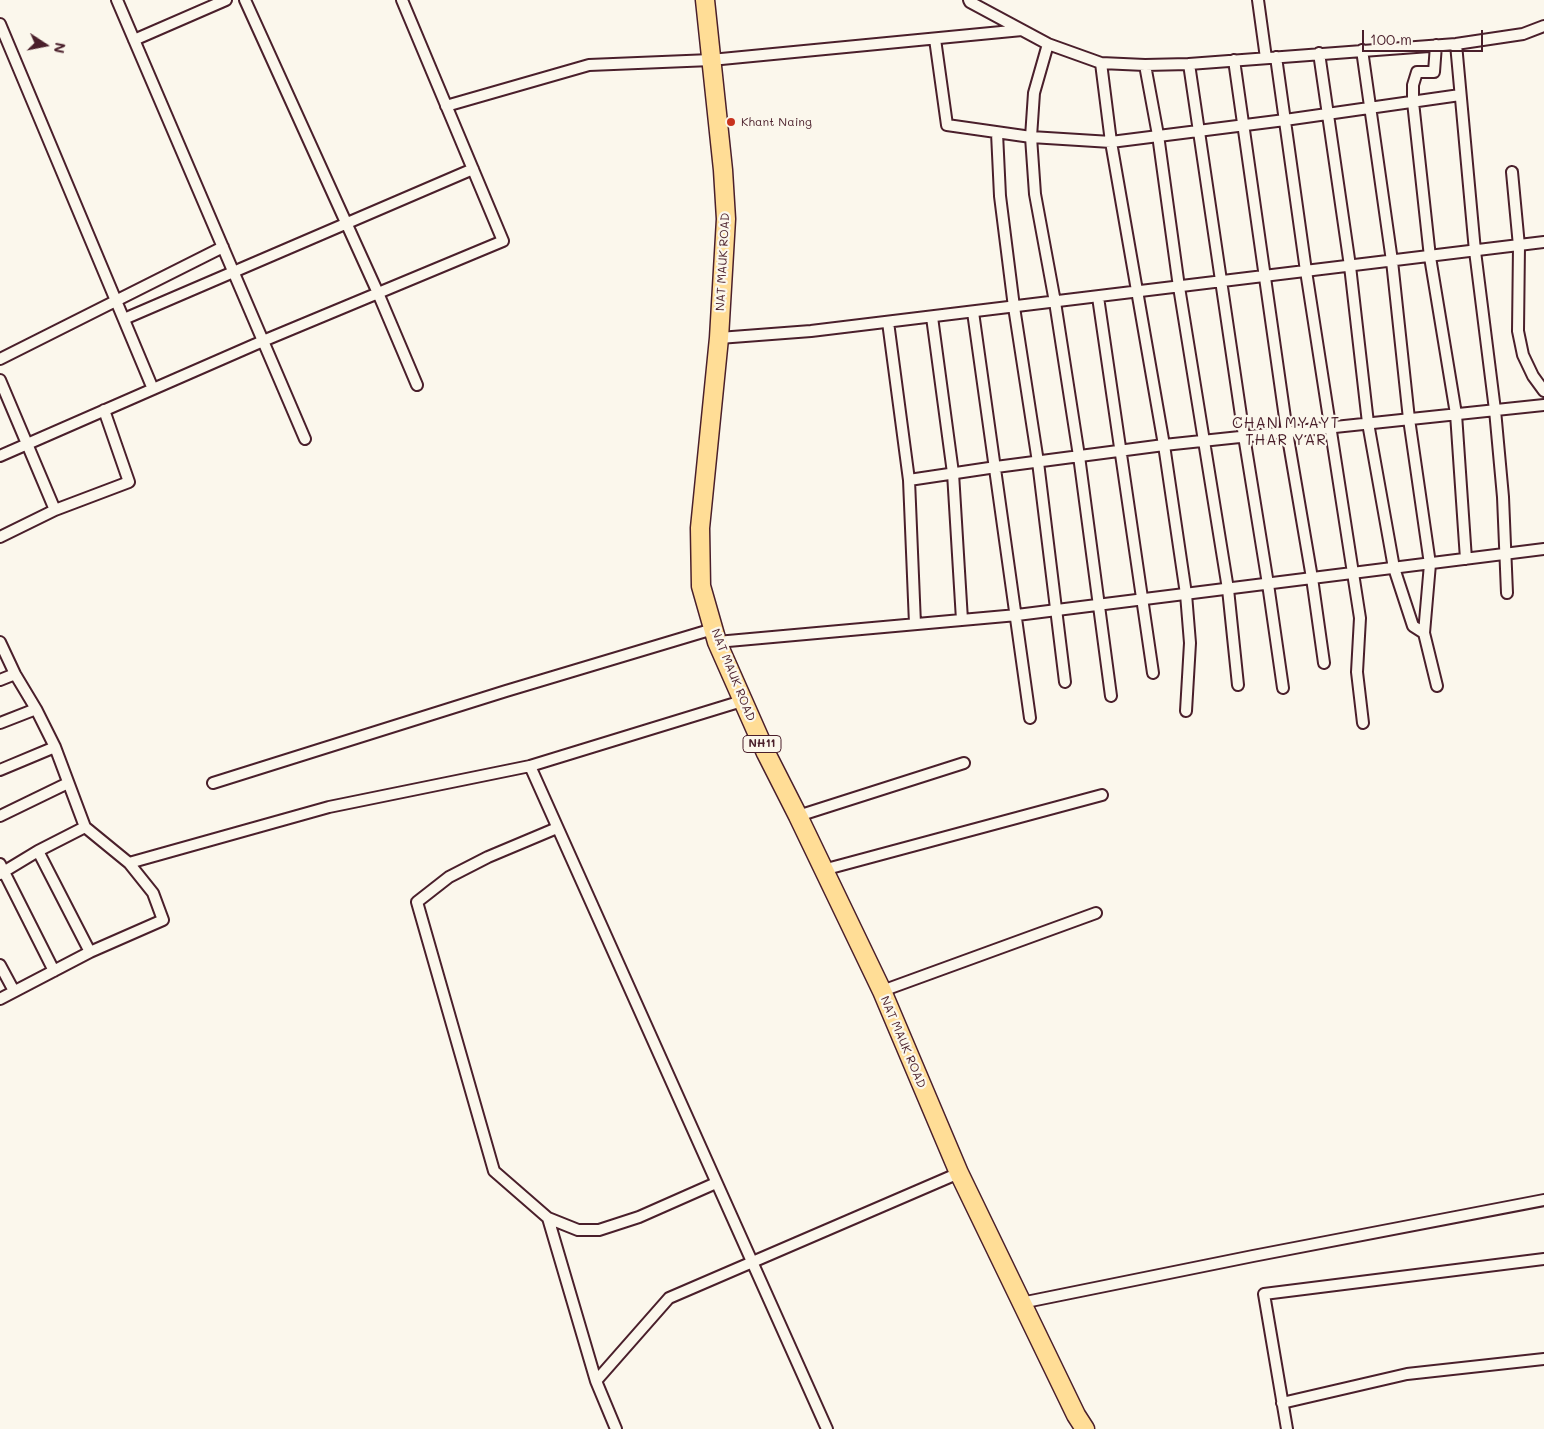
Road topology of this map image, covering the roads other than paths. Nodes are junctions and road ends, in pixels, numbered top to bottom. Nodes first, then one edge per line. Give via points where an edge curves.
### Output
1 (117, 0) edge
2 (226, 0) edge
3 (244, 0) edge
4 (402, 0) edge
5 (705, 0) edge
6 (969, 0) edge
7 (1258, 0) edge
8 (0, 24) edge
9 (1544, 26) edge
10 (1022, 30) junction
11 (935, 38) junction
12 (134, 40) junction
13 (1048, 44) junction
14 (1456, 44) junction
15 (1436, 45) junction
16 (1362, 50) junction
17 (1318, 53) junction
18 (1271, 57) junction
19 (712, 60) junction
20 (1234, 60) junction
21 (1101, 63) junction
22 (1189, 64) junction
23 (1144, 65) junction
24 (1460, 94) junction
25 (1414, 102) junction
26 (446, 106) junction
27 (1370, 108) junction
28 (1328, 114) junction
29 (1284, 120) junction
30 (1243, 125) junction
31 (1199, 131) junction
32 (997, 133) junction
33 (1158, 135) junction
34 (1031, 137) junction
35 (1111, 142) junction
36 (472, 169) junction
37 (1512, 172) dead end
38 (346, 223) junction
39 (1544, 242) edge
40 (1519, 246) junction
41 (223, 247) junction
42 (1475, 251) junction
43 (1430, 256) junction
44 (1392, 261) junction
45 (1350, 266) junction
46 (233, 272) junction
47 (1306, 272) junction
48 (1264, 276) junction
49 (1222, 282) junction
50 (1179, 287) junction
51 (1138, 292) junction
52 (378, 293) junction
53 (1098, 297) junction
54 (116, 300) junction
55 (1056, 302) junction
56 (1014, 307) junction
57 (973, 312) junction
58 (932, 316) junction
59 (124, 319) junction
60 (888, 322) junction
61 (719, 338) junction
62 (263, 341) junction
63 (0, 359) edge
64 (0, 380) edge
65 (417, 385) dead end
66 (153, 389) junction
67 (1544, 390) edge
68 (1544, 405) edge
69 (104, 410) junction
70 (1496, 410) junction
71 (1456, 414) junction
72 (1409, 419) junction
73 (1368, 423) junction
74 (1329, 427) junction
75 (1287, 432) junction
76 (1244, 436) junction
77 (305, 439) dead end
78 (1204, 440) junction
79 (27, 443) junction
80 (1164, 445) junction
81 (1121, 450) junction
82 (0, 456) edge
83 (1079, 456) junction
84 (1038, 462) junction
85 (996, 467) junction
86 (953, 473) junction
87 (909, 480) junction
88 (55, 510) junction
89 (0, 537) edge
90 (1544, 549) edge
91 (1505, 554) junction
92 (1466, 559) junction
93 (1430, 564) junction
94 (1394, 568) junction
95 (1354, 573) junction
96 (1312, 578) junction
97 (1268, 584) junction
98 (1228, 589) junction
99 (1507, 593) dead end
100 (1186, 594) junction
101 (1143, 599) junction
102 (1098, 605) junction
103 (1056, 610) junction
104 (1017, 615) junction
105 (962, 620) junction
106 (915, 624) junction
107 (1424, 633) junction
108 (715, 635) junction
109 (0, 642) edge
110 (1324, 663) dead end
111 (1153, 673) dead end
112 (15, 674) junction
113 (0, 680) edge
114 (1064, 682) dead end
115 (1238, 685) dead end
116 (1437, 686) dead end
117 (1283, 688) dead end
118 (1111, 696) dead end
119 (742, 700) junction
120 (36, 709) junction
121 (1186, 711) dead end
122 (1030, 718) dead end
123 (1363, 722) dead end
124 (0, 723) edge
125 (55, 747) junction
126 (964, 763) dead end
127 (530, 766) junction
128 (0, 770) edge
129 (68, 782) junction
130 (213, 783) dead end
131 (1102, 795) dead end
132 (0, 816) edge
133 (798, 816) junction
134 (85, 827) junction
135 (557, 828) junction
136 (38, 851) junction
137 (128, 863) junction
138 (1, 870) edge
139 (823, 870) junction
140 (1096, 913) dead end
141 (90, 952) junction
142 (0, 965) edge
143 (54, 971) junction
144 (14, 991) junction
145 (882, 991) junction
146 (0, 999) edge
147 (959, 1173) junction
148 (716, 1183) junction
149 (1544, 1200) edge
150 (548, 1218) junction
151 (1544, 1259) edge
152 (752, 1263) junction
153 (1021, 1303) junction
154 (1544, 1359) edge
155 (596, 1381) junction
156 (1282, 1402) junction
157 (616, 1429) edge
158 (826, 1429) edge
159 (1085, 1429) edge
160 (1287, 1429) edge

1 - 12 street
2 - 12 street
3 - 38 street
4 - 26 street
5 - 19 highway, NAT MAUK ROAD / NH11
6 - 10 street
7 - 18 street
8 - 54 street
9 - 14 street via 1523,34
10 - 11 street
10 - 13 street
11 - 19 street
11 - 32 street via 947,125
12 - 41 street
13 - 21 street
13 - 34 street via 1034,94
14 - 15 street
14 - 24 street
15 - 16 street
15 - 25 street via 1434,72 1417,72 1413,85
16 - 17 street
16 - 27 street
17 - 18 street
17 - 28 street
18 - 20 street
18 - 29 street
19 - 26 street via 590,66
19 - 61 highway, NAT MAUK ROAD / NH11 via 726,219
20 - 22 street
20 - 30 street
21 - 23 street
21 - 35 street
22 - 23 street
22 - 31 street
23 - 33 street
24 - 25 street
24 - 42 street
25 - 27 street
25 - 43 street
26 - 36 street
27 - 28 street
27 - 44 street
28 - 29 street
28 - 45 street
29 - 30 street
29 - 47 street
30 - 31 street
30 - 48 street
31 - 33 street
31 - 49 street
32 - 34 street
32 - 56 street via 1000,196
33 - 35 street
33 - 50 street
34 - 35 street
34 - 55 street via 1035,194
35 - 51 street
36 - 38 street
36 - 52 street via 503,241
37 - 40 street
38 - 46 street
38 - 52 street
39 - 40 street
40 - 42 street
40 - 67 street via 1518,331 1523,355
41 - 46 street
41 - 54 street
42 - 43 street
42 - 70 street
43 - 44 street
43 - 71 street
44 - 45 street
44 - 72 street
45 - 47 street
45 - 73 street
46 - 59 street
46 - 62 street
47 - 48 street
47 - 74 street
48 - 49 street
48 - 75 street
49 - 50 street
49 - 76 street
50 - 51 street
50 - 78 street
51 - 53 street
51 - 80 street
52 - 62 street
52 - 65 street
53 - 55 street
53 - 81 street
54 - 59 street
54 - 63 street
55 - 56 street
55 - 83 street
56 - 57 street
56 - 84 street
57 - 58 street
57 - 85 street
58 - 60 street
58 - 86 street
59 - 66 street
60 - 61 street
60 - 87 street
61 - 108 highway, NAT MAUK ROAD / NH11 via 700,528 701,586
62 - 66 street
62 - 77 street
64 - 79 street
66 - 69 street
68 - 70 street
69 - 79 street
69 - 88 street via 129,482
70 - 71 street
70 - 91 street
71 - 72 street
71 - 92 street
72 - 73 street
72 - 93 street
73 - 74 street
73 - 94 street
74 - 75 street
74 - 95 street
75 - 76 street
75 - 96 street
76 - 78 street
76 - 97 street
78 - 80 street
78 - 98 street
79 - 82 street
79 - 88 street
80 - 81 street
80 - 100 street
81 - 83 street
81 - 101 street
83 - 84 street
83 - 102 street
84 - 85 street
84 - 103 street
85 - 86 street
85 - 104 street
86 - 87 street
86 - 105 street
87 - 106 street
88 - 89 street
90 - 91 street
91 - 92 street
91 - 99 street
92 - 93 street
93 - 94 street
93 - 107 street
94 - 95 street
94 - 107 street via 1413,626
95 - 96 street
95 - 123 street via 1360,618 1357,672
96 - 97 street
96 - 110 street
97 - 98 street
97 - 117 street
98 - 100 street
98 - 115 street
100 - 101 street
100 - 121 street via 1190,643
101 - 102 street
101 - 111 street
102 - 103 street
102 - 118 street
103 - 104 street
103 - 114 street
104 - 105 street
104 - 122 street
105 - 106 street
106 - 108 street
107 - 116 street
108 - 119 highway, NAT MAUK ROAD / NH11
108 - 130 street via 506,691
109 - 112 street
112 - 113 street
112 - 120 street
119 - 127 street
119 - 133 highway, NAT MAUK ROAD / NH11
120 - 124 street
120 - 125 street
125 - 128 street
125 - 129 street
126 - 133 street
127 - 135 street
127 - 137 street via 329,807
129 - 132 street
129 - 134 street
131 - 139 street
133 - 139 highway, NAT MAUK ROAD / NH11
134 - 136 street
134 - 137 street
135 - 148 street
135 - 150 street via 449,877 417,902 494,1171
136 - 138 street
136 - 141 street
137 - 141 street via 153,893 163,920
138 - 143 street
139 - 145 highway, NAT MAUK ROAD / NH11
140 - 145 street
141 - 143 street
142 - 144 street
143 - 144 street
144 - 146 street
145 - 147 highway, NAT MAUK ROAD / NH11
147 - 152 street
147 - 153 highway, NAT MAUK ROAD / NH11
148 - 150 street via 639,1217 599,1230 578,1230
148 - 152 street
149 - 153 street
150 - 155 street
151 - 156 street via 1264,1294
152 - 155 street via 669,1298
152 - 158 street
153 - 159 highway, NAT MAUK ROAD / NH11
154 - 156 street via 1407,1374
155 - 157 street
156 - 160 street

